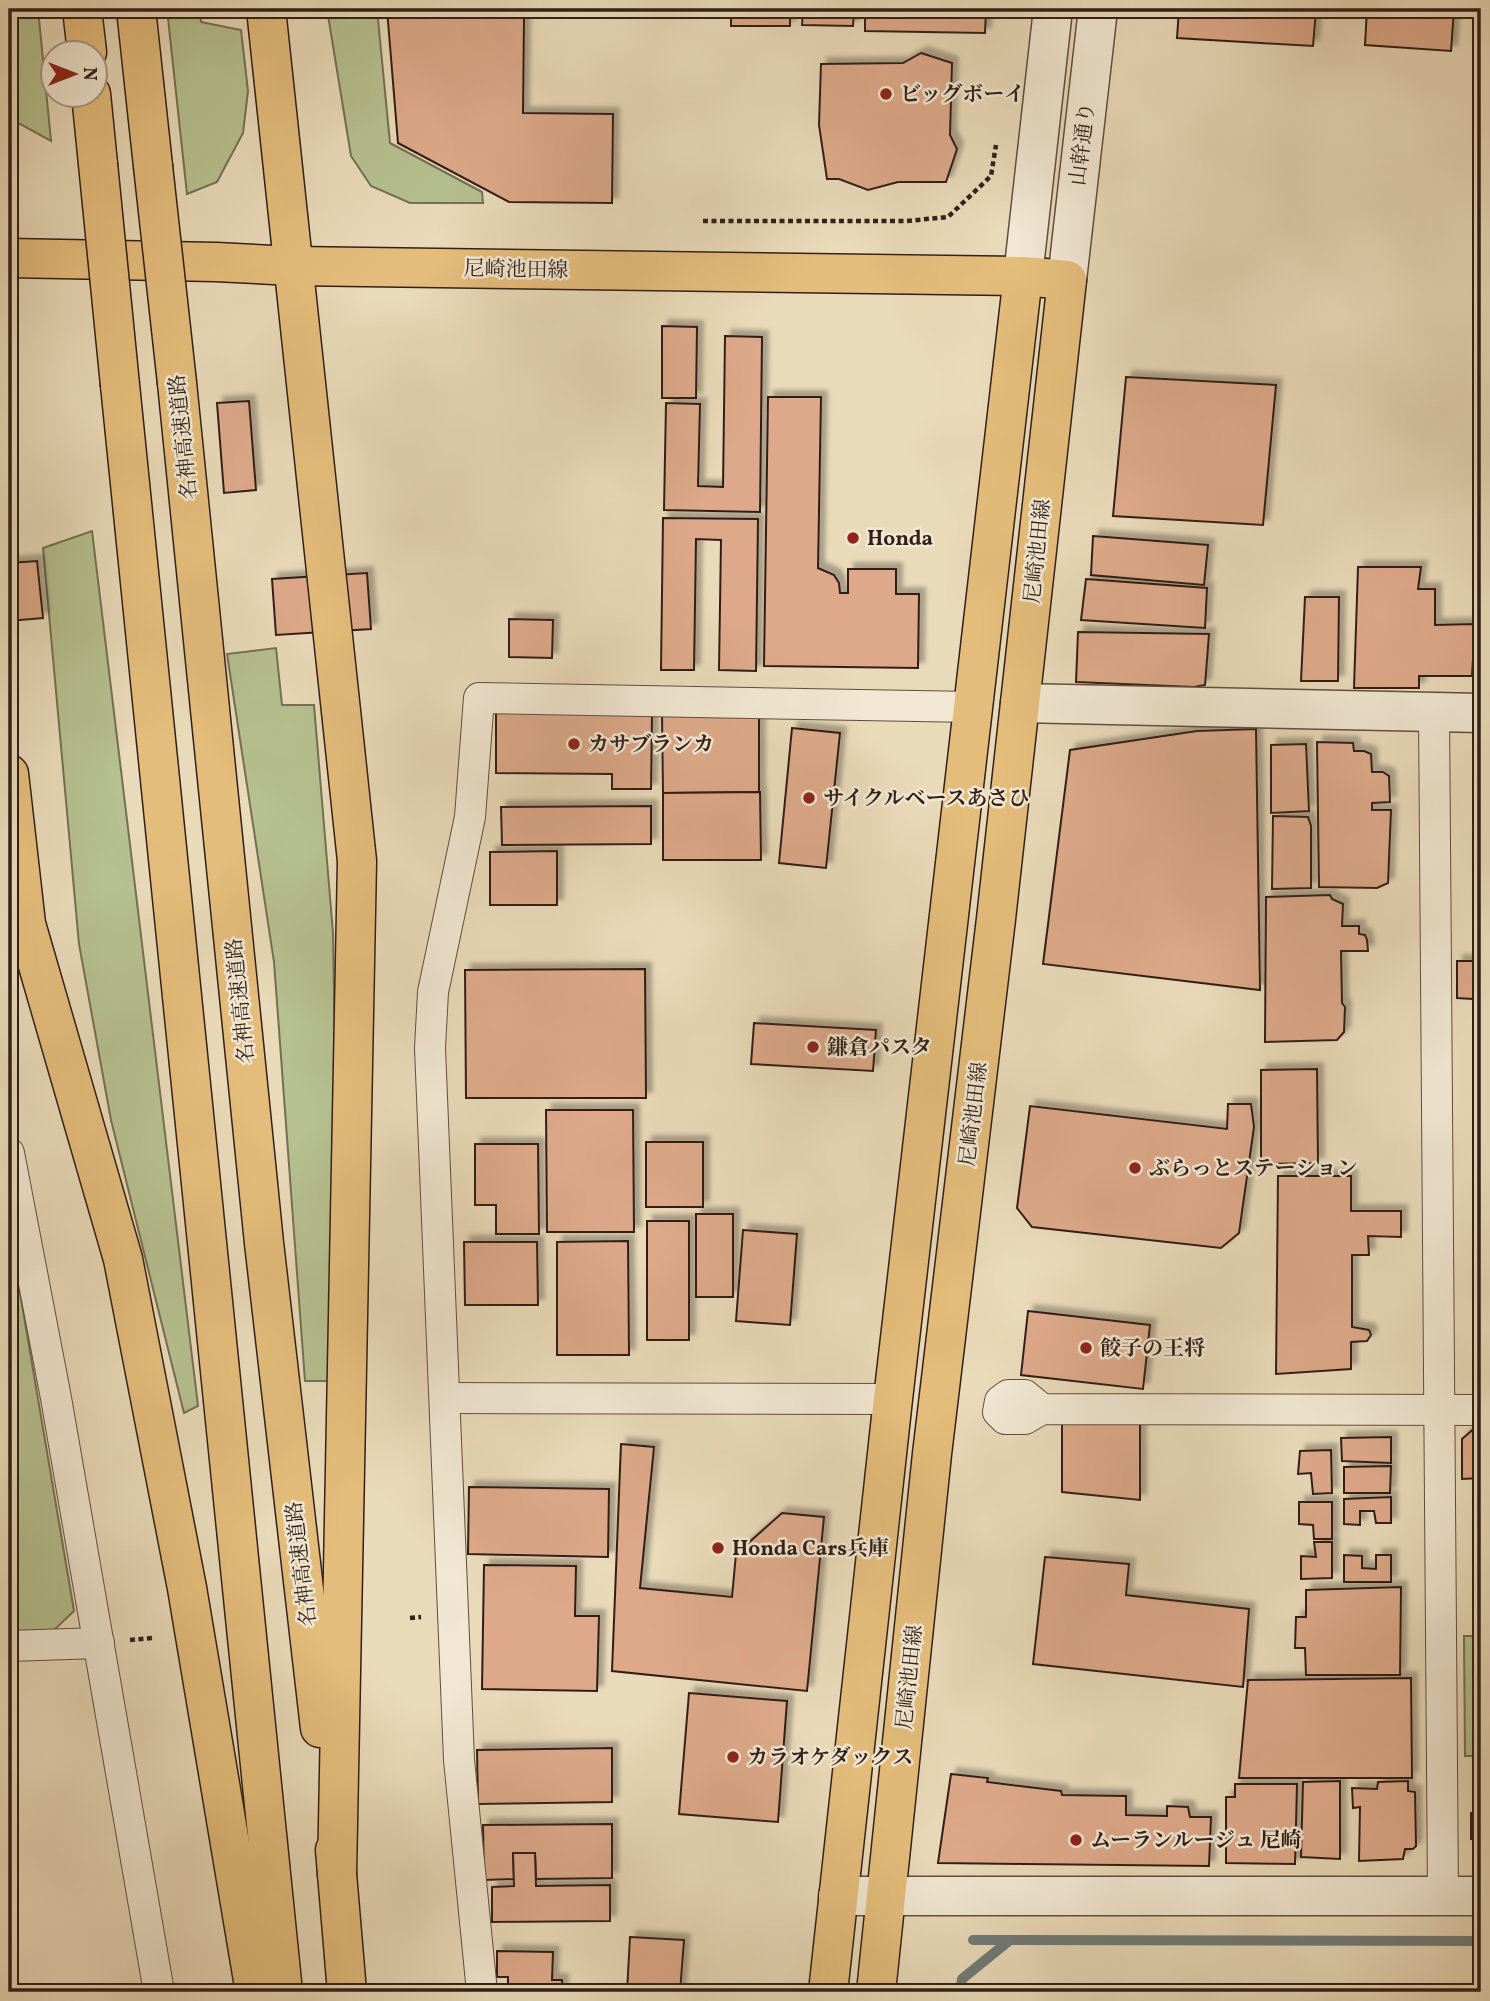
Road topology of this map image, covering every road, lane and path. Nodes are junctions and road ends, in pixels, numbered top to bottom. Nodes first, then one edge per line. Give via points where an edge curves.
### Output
1 (82, 9) edge
2 (136, 9) edge
3 (266, 9) edge
4 (1053, 9) edge
5 (1098, 9) edge
6 (85, 38) edge
7 (92, 108) edge
8 (997, 138) dead end
9 (703, 221) dead end
10 (9, 258) edge
11 (293, 266) junction
12 (1023, 276) junction
13 (1067, 280) junction
14 (1020, 703) junction
15 (973, 707) junction
16 (1434, 712) junction
17 (1481, 713) edge
18 (9, 774) edge
19 (9, 1153) edge
20 (446, 1398) junction
21 (894, 1399) junction
22 (1042, 1409) dead end
23 (1440, 1410) junction
24 (1481, 1410) edge
25 (99, 1643) junction
26 (9, 1646) edge
27 (337, 1874) junction
28 (838, 1896) junction
29 (886, 1896) junction
30 (1443, 1896) junction
31 (1481, 1896) edge
32 (159, 1992) edge
33 (255, 1992) edge
34 (283, 1992) edge
35 (347, 1992) edge
36 (482, 1992) edge
37 (828, 1992) edge
38 (876, 1992) edge

1 - 6 main road
2 - 27 main road, 名神高速道路, bridge via 264,1243
3 - 11 main road
4 - 12 street
5 - 13 street, 山幹通り
7 - 34 main road, bridge
8 - 9 path via 991,176 948,217
10 - 11 main road, 尼崎池田線
11 - 12 main road, 尼崎池田線
11 - 27 main road via 358,861
12 - 13 main road, 尼崎池田線
12 - 15 main road
13 - 14 main road, 尼崎池田線
14 - 16 street
14 - 29 main road, 尼崎池田線 via 932,1454
15 - 20 street via 479,698 470,817 433,992
15 - 21 main road
16 - 17 street
16 - 23 street
18 - 33 main road via 26,924 123,1259 187,1588
19 - 25 street
20 - 21 street
20 - 36 street via 459,1760
21 - 28 main road
22 - 23 street
23 - 24 street
23 - 30 street
25 - 26 street
25 - 32 street
27 - 35 main road, 名神高速道路
28 - 29 street
28 - 37 main road
29 - 30 street
29 - 38 main road, 尼崎池田線
30 - 31 street

